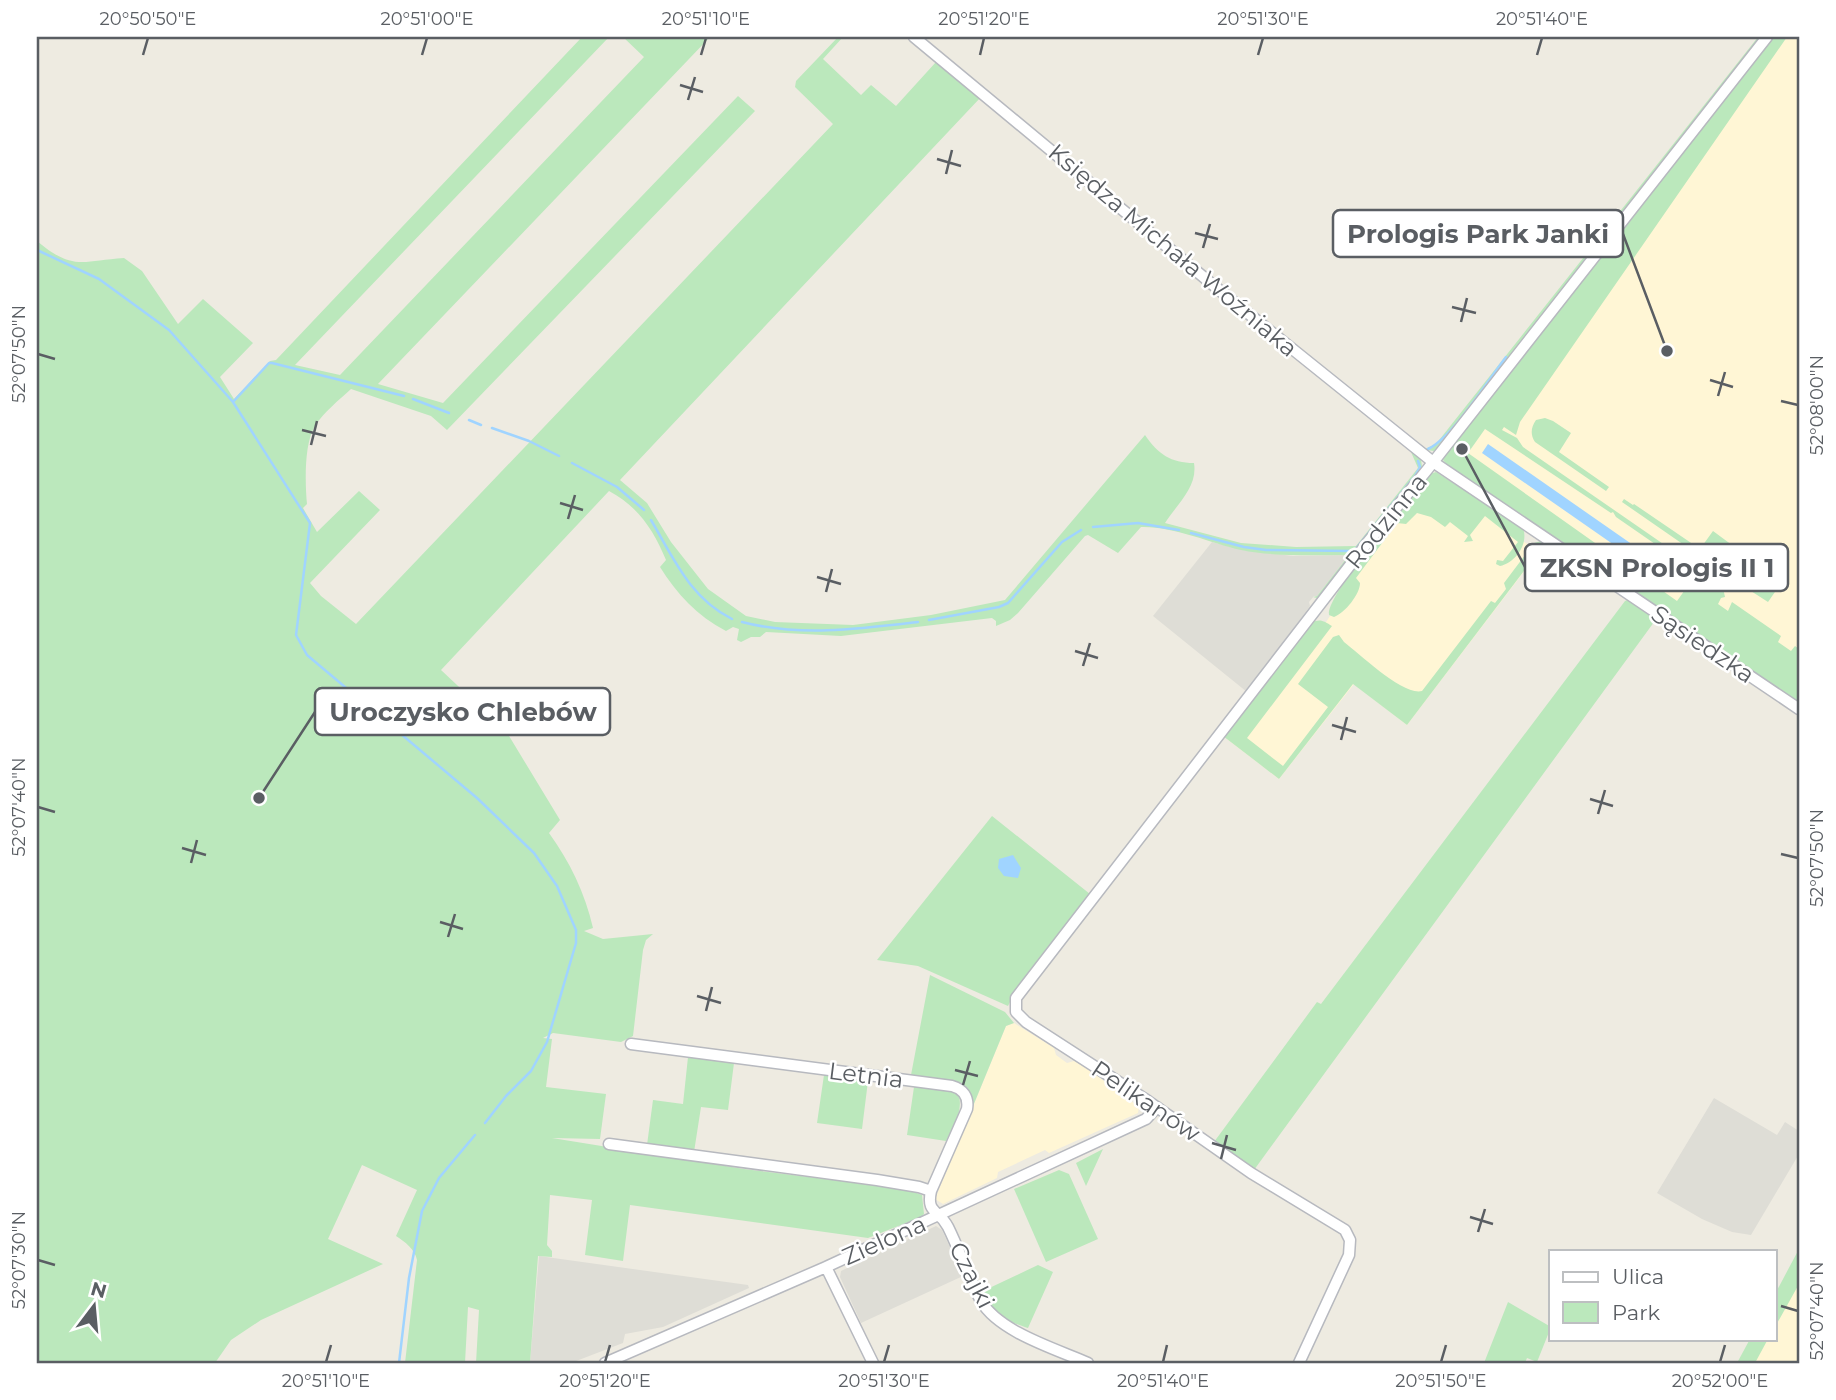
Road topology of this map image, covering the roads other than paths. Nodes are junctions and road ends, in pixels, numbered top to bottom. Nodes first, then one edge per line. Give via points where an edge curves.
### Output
1 (1767, 37) edge
2 (918, 38) edge
3 (1433, 462) junction
4 (1799, 709) edge
5 (1015, 1009) joint
6 (631, 1044) dead end
7 (1157, 1108) junction
8 (609, 1144) dead end
9 (931, 1191) junction
10 (938, 1216) junction
11 (825, 1267) junction
12 (605, 1363) edge
13 (873, 1363) edge
14 (1088, 1363) edge
15 (1299, 1363) edge

1 - 3 street, Rodzinna
2 - 3 street, Księdza Michała Woźniaka
3 - 4 street, Sąsiedzka
3 - 5 street, Rodzinna via 1031,976 1017,995
5 - 7 street, Pelikanów via 1026,1022
6 - 9 street, Letnia via 958,1088 967,1109
7 - 10 street, Zielona via 1146,1119
7 - 15 street, Pelikanów via 1349,1236 1349,1255
8 - 9 street
9 - 10 street via 928,1204
10 - 11 street, Zielona
10 - 14 street, Czajki via 946,1224 982,1303 995,1318
11 - 12 street, Zielona
11 - 13 street

